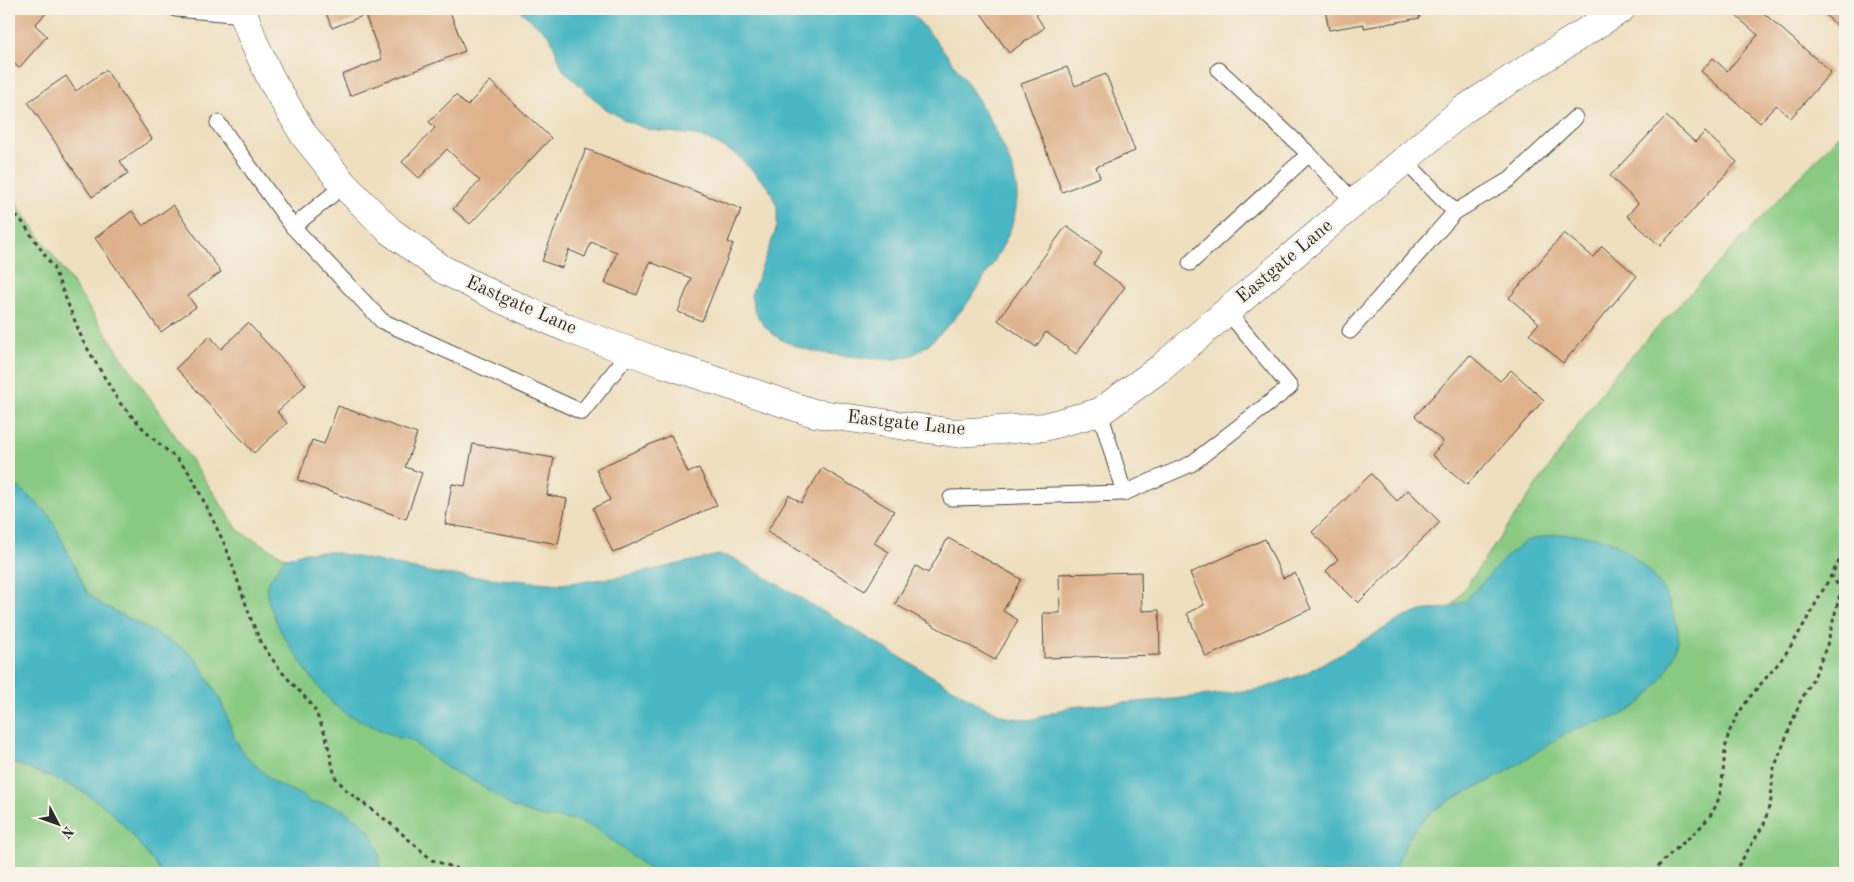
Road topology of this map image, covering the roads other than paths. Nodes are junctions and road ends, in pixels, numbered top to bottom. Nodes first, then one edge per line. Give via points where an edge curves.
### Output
1 (176, 9) edge
2 (1621, 9) edge
3 (243, 12) edge
4 (1219, 70) dead end
5 (1575, 118) dead end
6 (218, 123) dead end
7 (1310, 154) junction
8 (1404, 160) junction
9 (344, 185) junction
10 (1355, 202) junction
11 (1455, 212) junction
12 (293, 227) junction
13 (1190, 263) dead end
14 (1227, 311) junction
15 (1350, 331) dead end
16 (630, 352) junction
17 (1100, 412) junction
18 (1124, 494) junction
19 (952, 498) dead end

1 - 3 lane
2 - 8 street, Eastgate Lane via 1463,110
3 - 9 street, Eastgate Lane via 271,79 304,135
4 - 7 lane
5 - 11 lane via 1509,180
6 - 12 lane
7 - 10 lane
7 - 13 lane
8 - 10 street, Eastgate Lane
8 - 11 lane
9 - 12 lane
9 - 16 street, Eastgate Lane via 390,231 442,270 569,329
10 - 14 street, Eastgate Lane
11 - 15 lane
12 - 16 lane via 382,321 582,412
14 - 17 street, Eastgate Lane via 1162,367
14 - 18 lane via 1290,387 1191,464
16 - 17 street, Eastgate Lane via 814,413 955,433 1044,427
17 - 18 lane
18 - 19 lane

